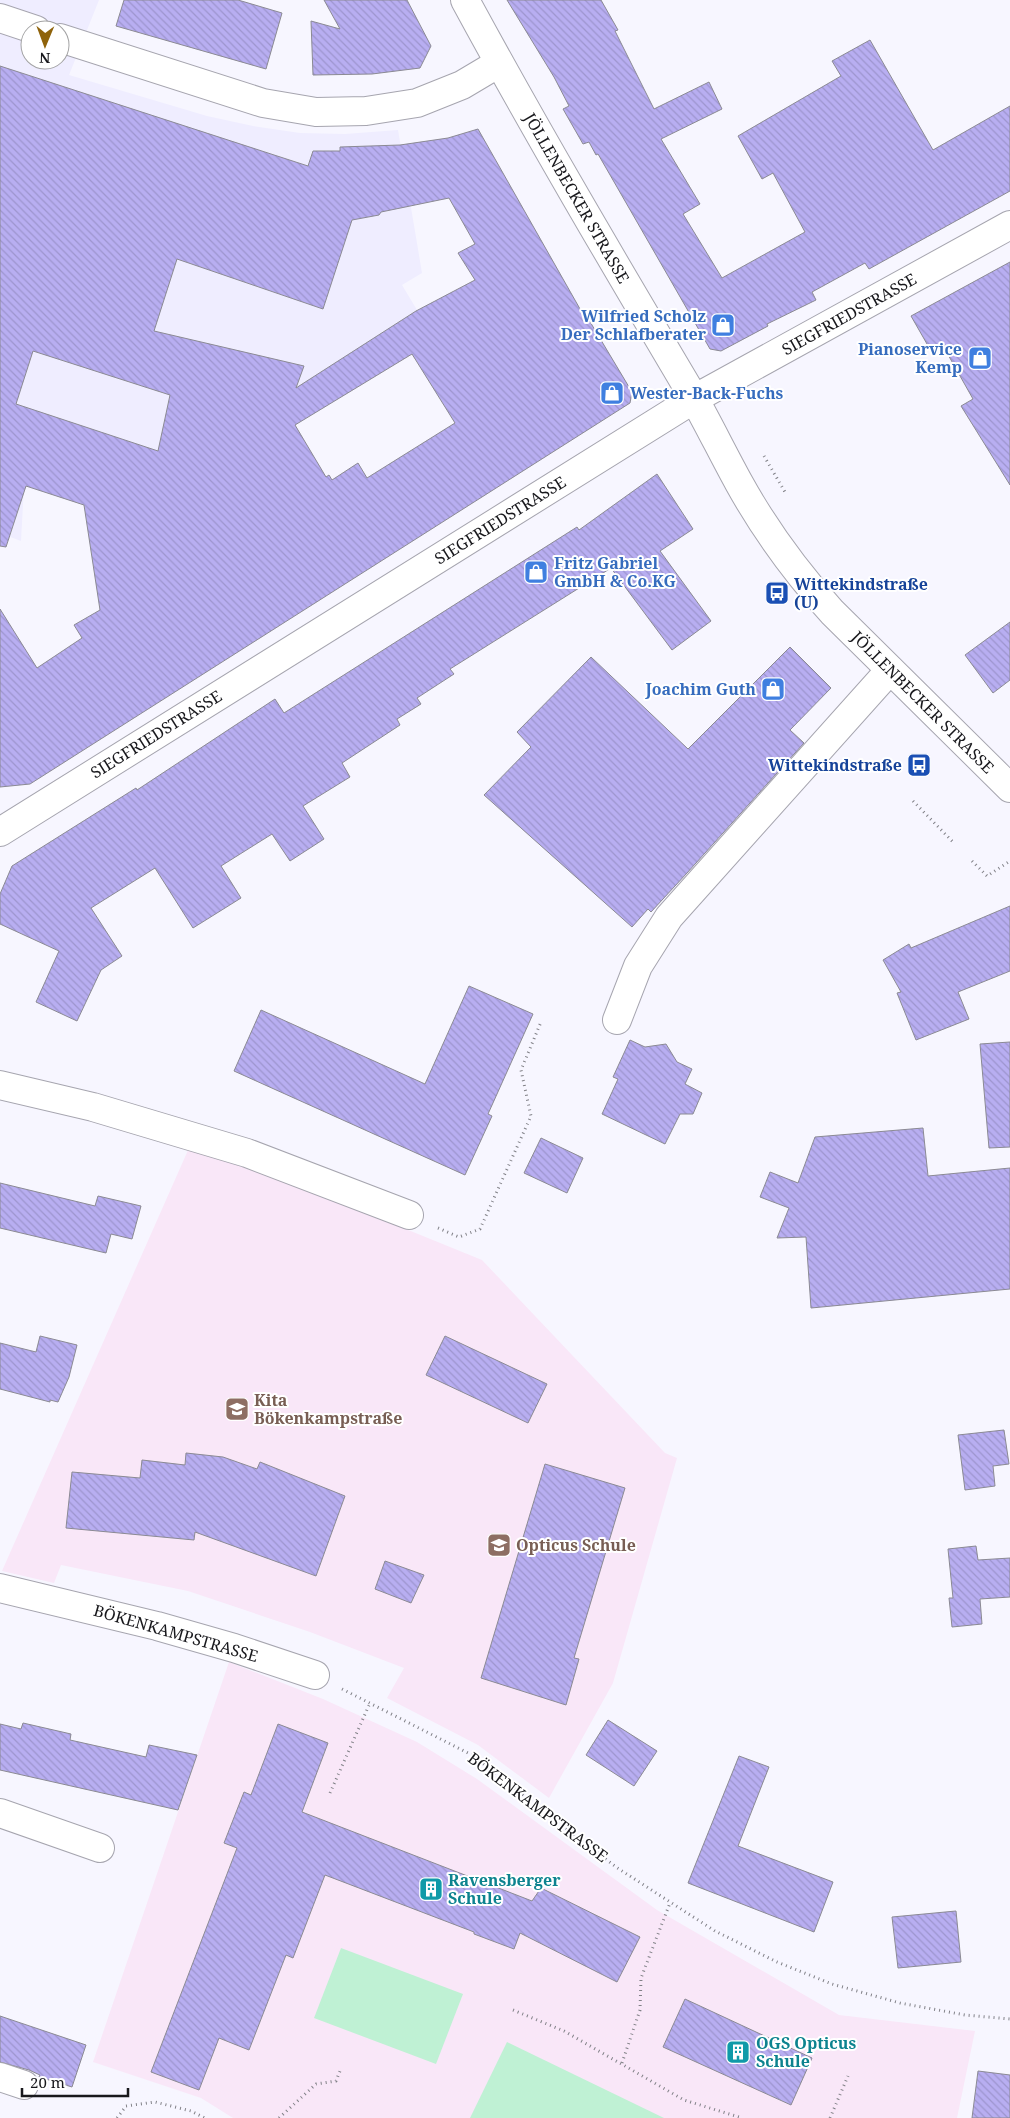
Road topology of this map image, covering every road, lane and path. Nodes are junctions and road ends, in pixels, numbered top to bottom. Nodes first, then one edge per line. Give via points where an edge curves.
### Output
1 (465, 0) edge
2 (0, 18) edge
3 (20, 25) edge
4 (70, 41) edge
5 (499, 63) junction
6 (1010, 225) edge
7 (694, 399) junction
8 (890, 670) junction
9 (1010, 788) edge
10 (912, 801) dead end
11 (0, 832) edge
12 (953, 842) dead end
13 (972, 861) dead end
14 (1010, 861) edge
15 (617, 1020) dead end
16 (541, 1022) dead end
17 (0, 1085) edge
18 (410, 1215) joint
19 (0, 1588) edge
20 (315, 1675) joint
21 (370, 1703) junction
22 (330, 1793) dead end
23 (0, 1813) edge
24 (100, 1848) dead end
25 (670, 1903) junction
26 (513, 2010) dead end
27 (1010, 2019) edge
28 (622, 2062) junction
29 (340, 2071) dead end
30 (848, 2076) dead end
31 (117, 2118) edge
32 (205, 2118) edge
33 (279, 2118) edge
34 (742, 2118) edge
35 (830, 2118) edge

1 - 5 street, JÖLLENBECKER STRASSE
2 - 3 street
4 - 5 street via 263,103 316,112 366,111 417,103 462,84
5 - 7 street, JÖLLENBECKER STRASSE
6 - 7 street, SIEGFRIEDSTRASSE
7 - 8 street, JÖLLENBECKER STRASSE via 740,485 777,545 805,582
7 - 11 street, SIEGFRIEDSTRASSE
8 - 9 street, JÖLLENBECKER STRASSE
8 - 15 street via 669,918 638,966
10 - 12 path
13 - 14 path via 987,876
16 - 18 path via 521,1070 531,1116 480,1230 459,1237
17 - 18 street via 93,1107 247,1153
19 - 20 street, BÖKENKAMPSTRASSE via 167,1629
20 - 21 path, BÖKENKAMPSTRASSE
21 - 22 path
21 - 25 path, BÖKENKAMPSTRASSE via 472,1755 616,1867
23 - 24 street
25 - 27 path, BÖKENKAMPSTRASSE via 768,1958 832,1984 900,2004
25 - 28 path via 641,1978 640,2010
26 - 28 path via 564,2031
28 - 34 path via 684,2100
29 - 33 path via 336,2081 316,2084
30 - 35 path
31 - 32 path via 126,2106 155,2102

